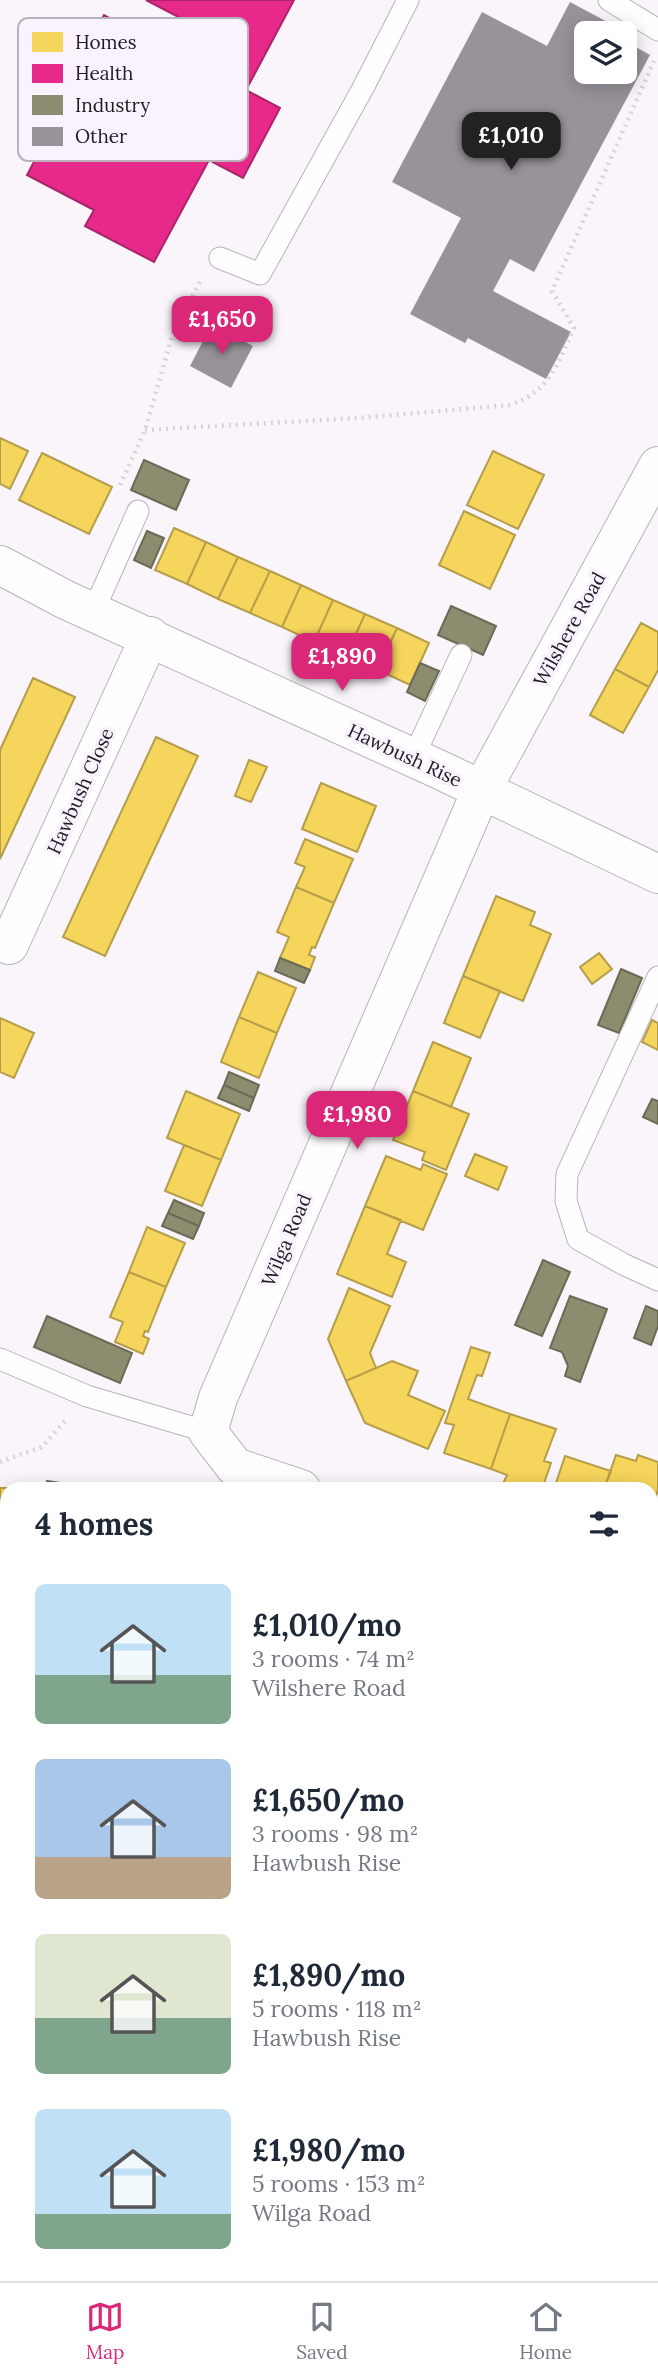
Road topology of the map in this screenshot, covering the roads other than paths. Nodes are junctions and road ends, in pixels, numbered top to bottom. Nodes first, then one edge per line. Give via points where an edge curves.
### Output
1 (408, 0) edge
2 (609, 0) edge
3 (658, 30) edge
4 (220, 258) road end
5 (658, 466) edge
6 (138, 510) dead end
7 (0, 565) edge
8 (93, 612) junction
9 (150, 636) junction
10 (461, 655) dead end
11 (413, 758) junction
12 (481, 791) junction
13 (658, 874) edge
14 (9, 945) dead end
15 (658, 977) edge
16 (658, 1280) edge
17 (0, 1359) edge
18 (208, 1432) junction
19 (280, 1482) edge

1 - 4 lane via 260,274
2 - 3 lane
5 - 12 street, Wilshere Road
6 - 8 lane
7 - 8 street, Hawbush Rise
8 - 9 street, Hawbush Rise
9 - 11 street, Hawbush Rise
9 - 14 street, Hawbush Close
10 - 11 lane
11 - 12 street, Hawbush Rise
12 - 13 street, Hawbush Rise
12 - 18 street, Wilga Road via 218,1398
15 - 16 lane via 567,1174 566,1201 578,1239
17 - 18 lane via 87,1396
18 - 19 street via 235,1467

